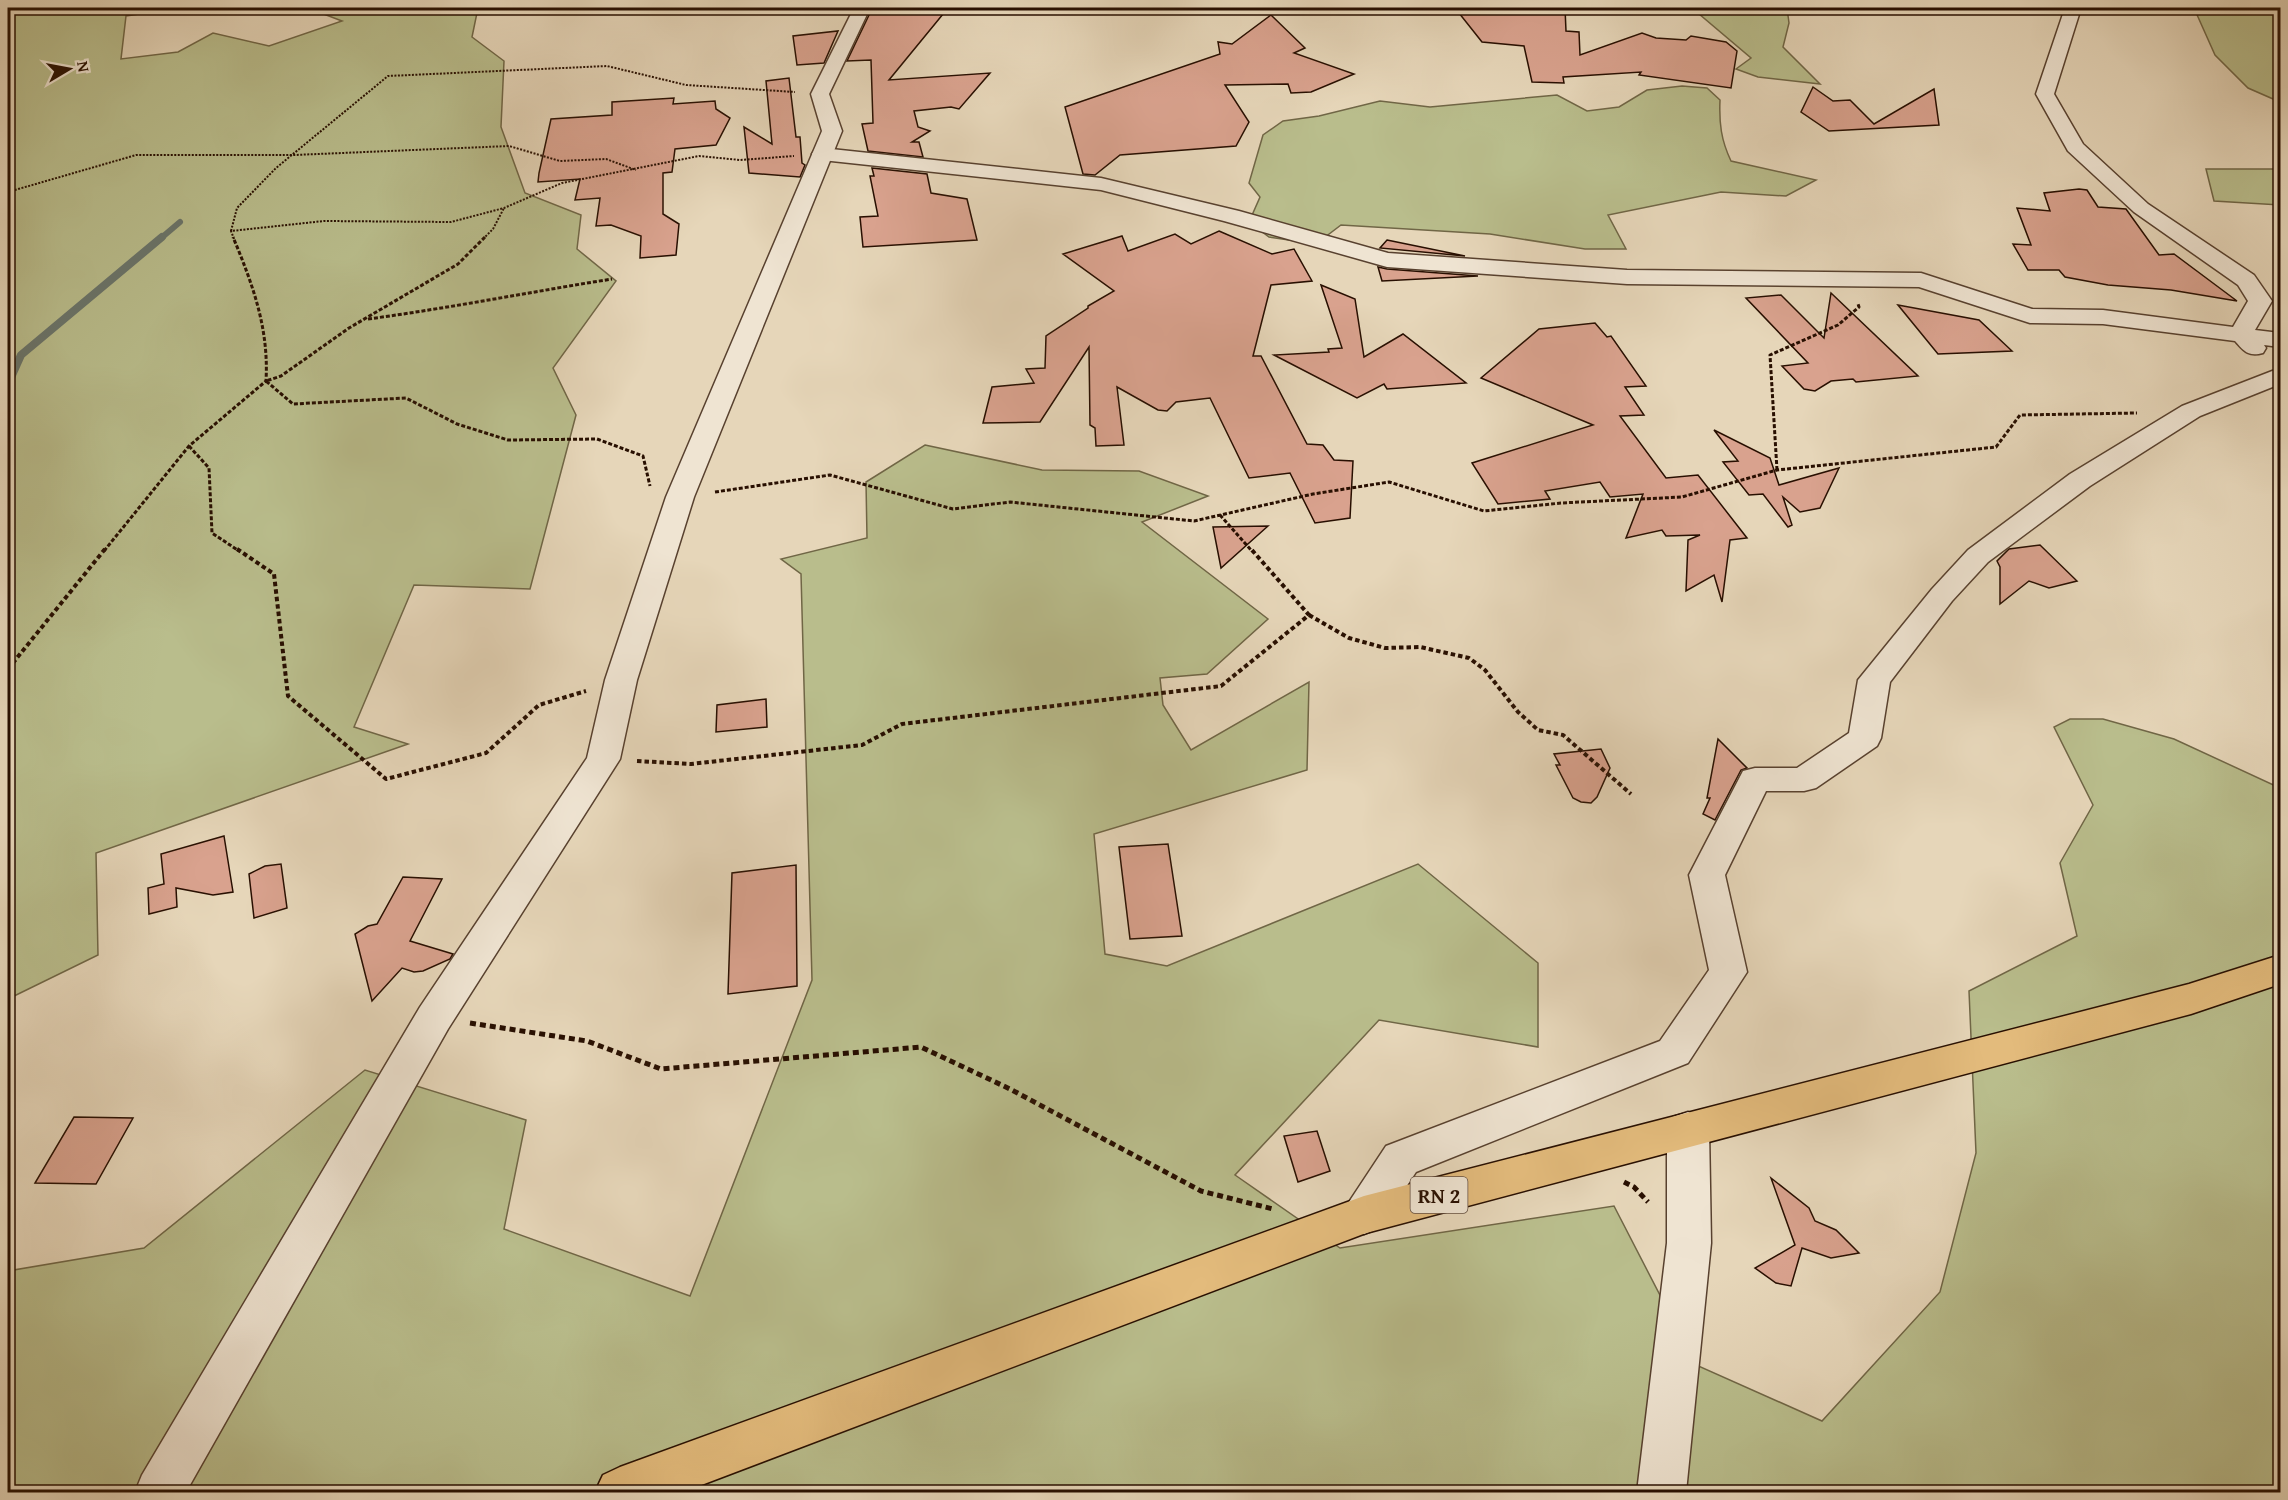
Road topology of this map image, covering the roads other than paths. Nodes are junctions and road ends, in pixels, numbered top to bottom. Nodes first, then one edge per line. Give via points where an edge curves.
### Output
1 (862, 8) edge
2 (2073, 8) edge
3 (822, 154) junction
4 (2241, 334) junction
5 (2280, 340) edge
6 (2280, 375) edge
7 (2280, 969) edge
8 (1688, 1129) junction
9 (1364, 1215) junction
10 (159, 1492) edge
11 (620, 1492) edge
12 (1660, 1492) edge

1 - 3 street via 820,94 832,131
2 - 4 street via 2045,94 2075,147 2141,208 2246,280 2260,301
3 - 4 street via 1101,184 1387,260 1627,277 1921,280 2030,316 2103,316
3 - 10 street via 681,497 621,680 603,759 434,1018
4 - 5 street
4 - 6 street
6 - 9 street via 2191,411 2080,480 1978,556 1874,680 1865,738 1804,780 1755,779 1707,875 1728,972 1674,1052 1401,1159
7 - 8 main road, RN 2 via 2191,999
8 - 9 main road, RN 2
8 - 12 street via 1689,1243
9 - 11 main road, RN 2

